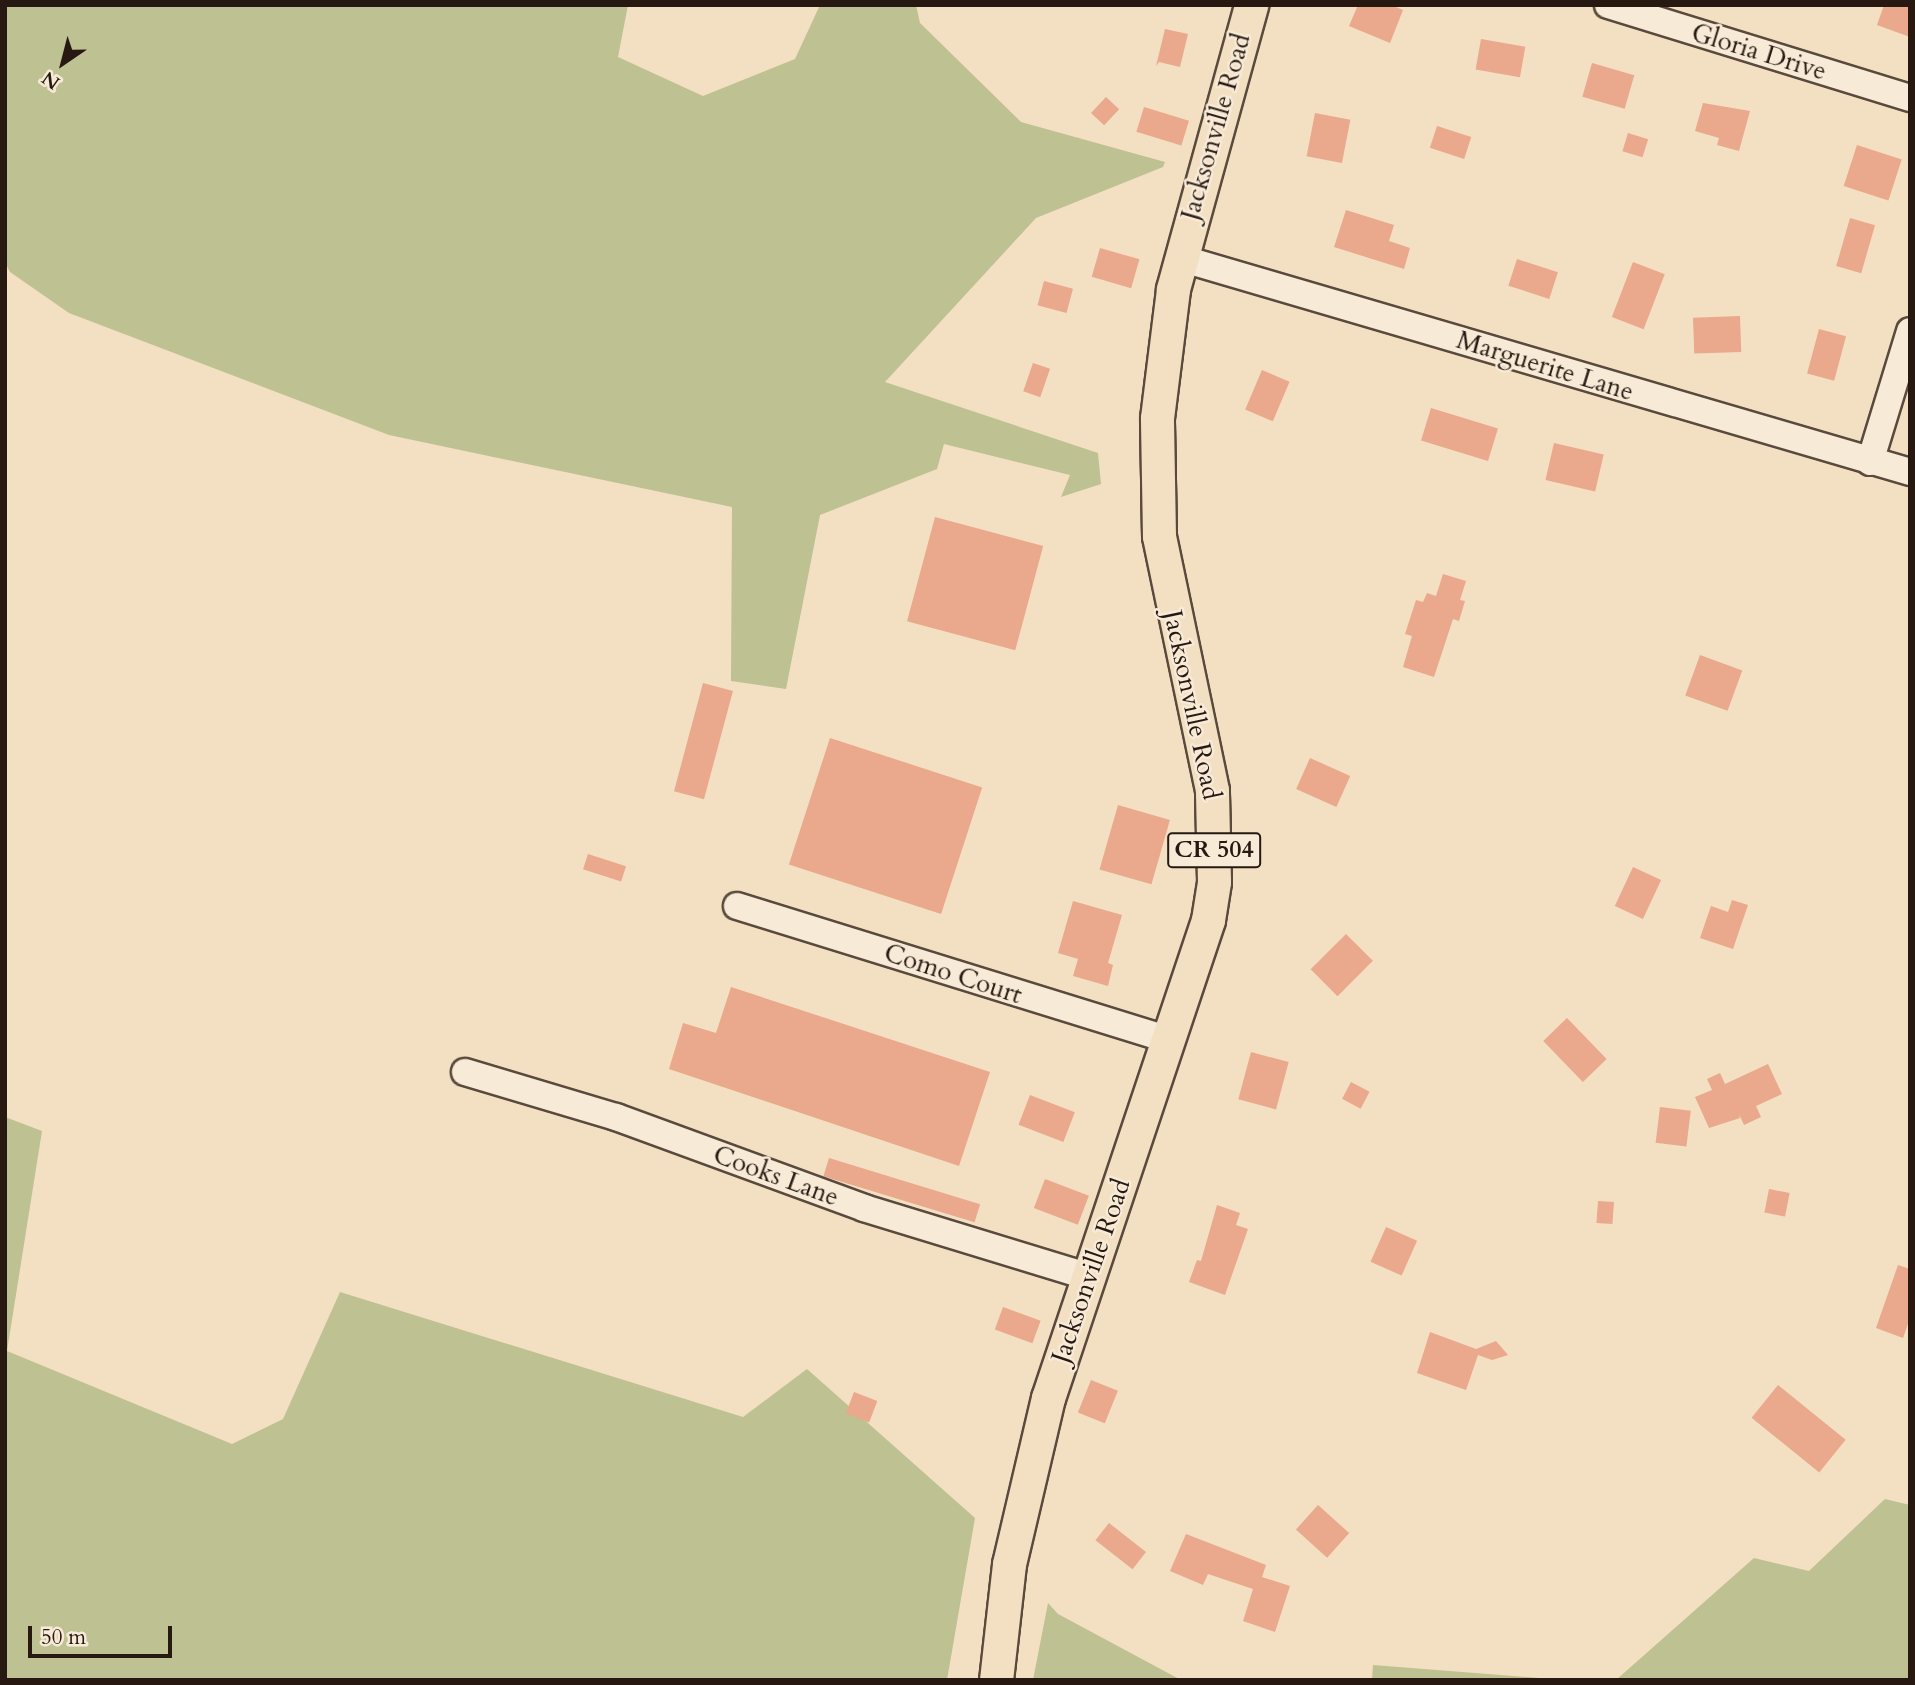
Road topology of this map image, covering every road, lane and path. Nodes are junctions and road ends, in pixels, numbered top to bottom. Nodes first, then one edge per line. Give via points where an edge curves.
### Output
1 (1251, 5) edge
2 (1608, 5) edge
3 (1910, 98) edge
4 (1180, 258) junction
5 (1910, 331) edge
6 (1870, 462) junction
7 (1910, 472) edge
8 (737, 906) dead end
9 (1170, 1040) junction
10 (465, 1072) dead end
11 (1089, 1277) junction
12 (996, 1680) edge

1 - 4 main road, Jacksonville Road / CR 504
2 - 3 street, Gloria Drive
4 - 6 street, Marguerite Lane
4 - 9 main road, Jacksonville Road / CR 504 via 1162,353 1156,497 1165,575 1215,817 1208,920
5 - 6 street
6 - 7 street, Marguerite Lane
8 - 9 street, Como Court
9 - 11 main road, Jacksonville Road / CR 504
10 - 11 street, Cooks Lane via 616,1117 864,1208
11 - 12 main road, Jacksonville Road / CR 504 via 1048,1398 1009,1563

